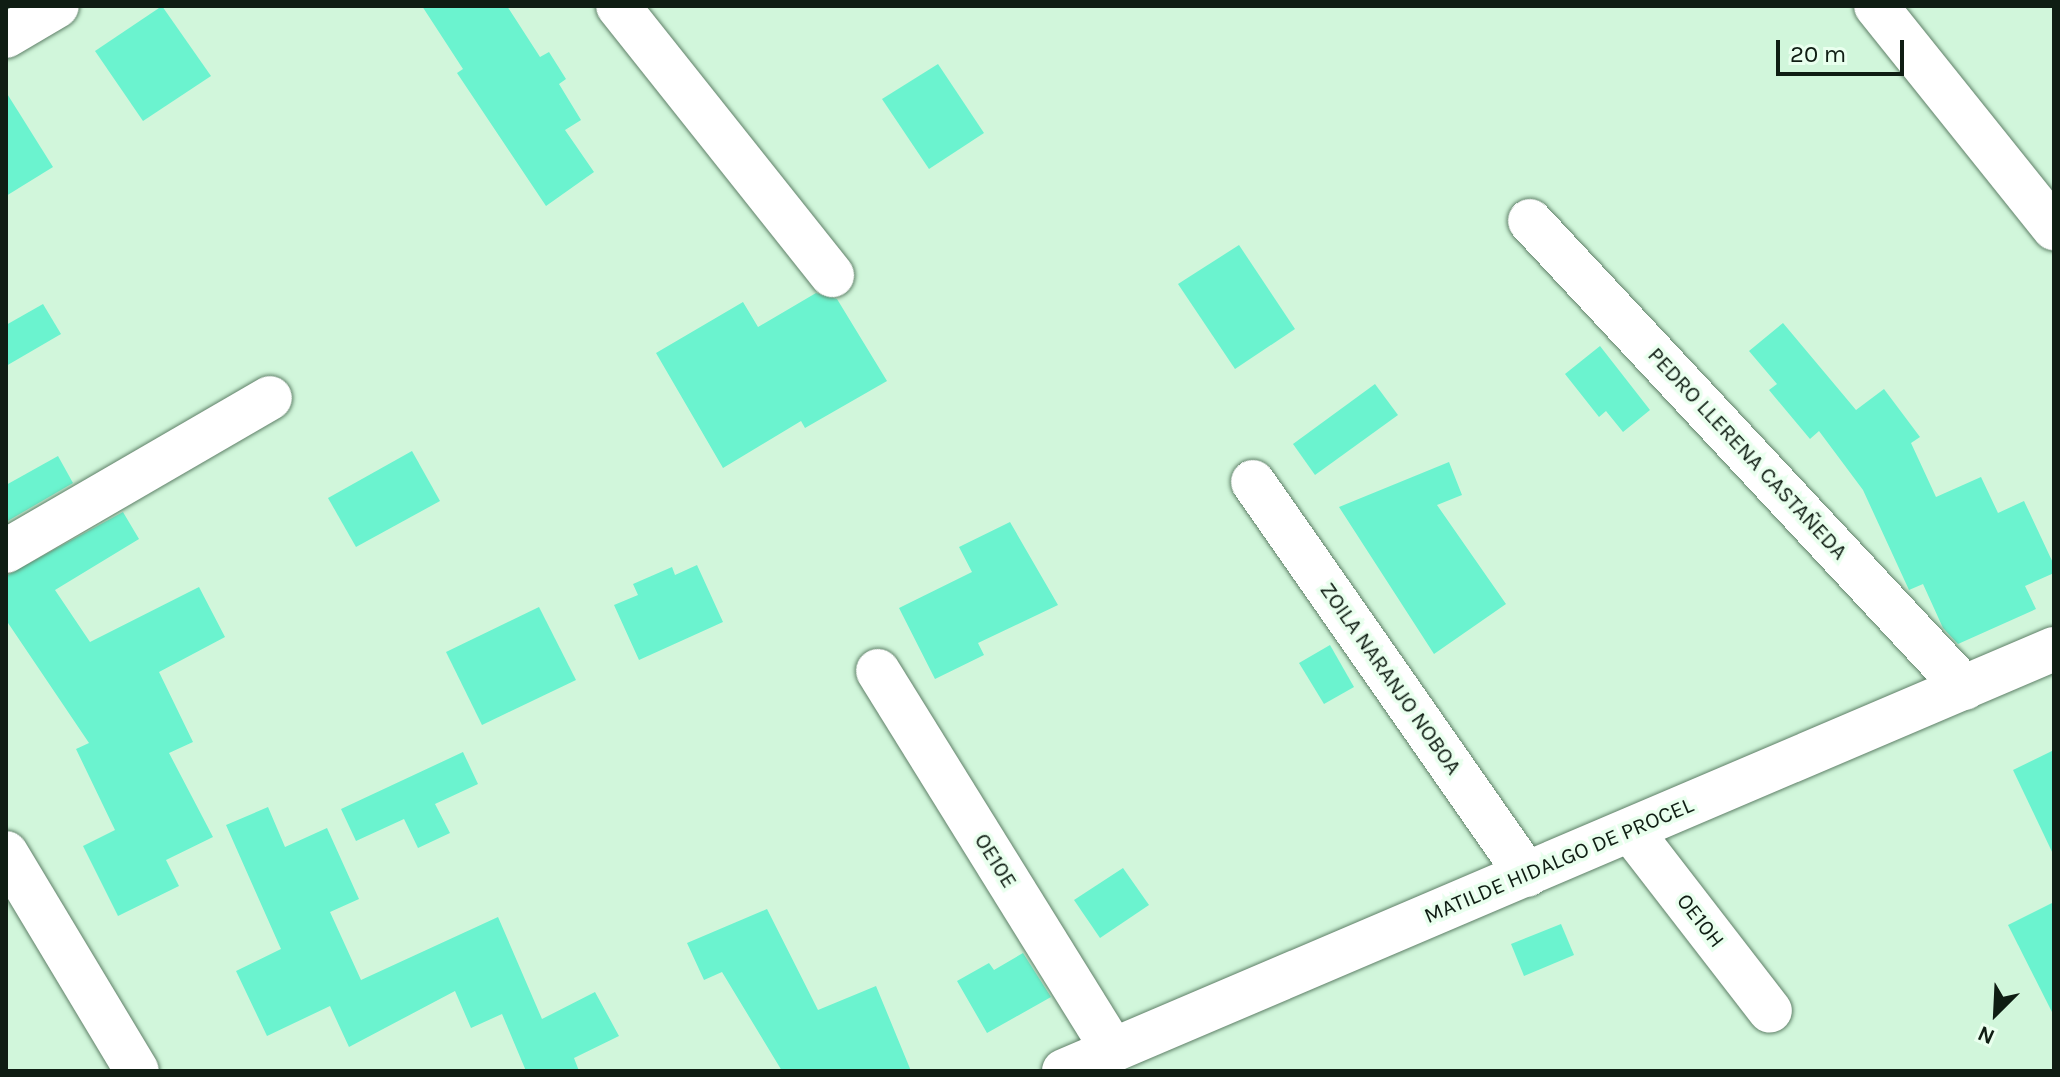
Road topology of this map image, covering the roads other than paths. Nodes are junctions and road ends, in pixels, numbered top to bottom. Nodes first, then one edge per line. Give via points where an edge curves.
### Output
1 (57, 6) edge
2 (618, 6) edge
3 (1876, 6) edge
4 (6, 36) edge
5 (1530, 221) dead end
6 (2054, 228) edge
7 (832, 275) dead end
8 (270, 398) dead end
9 (1253, 482) dead end
10 (6, 551) edge
11 (2054, 649) edge
12 (878, 671) dead end
13 (1965, 688) junction
14 (1631, 831) junction
15 (6, 853) edge
16 (1527, 875) junction
17 (1770, 1011) dead end
18 (1113, 1050) junction
19 (137, 1071) edge
20 (1064, 1071) edge

1 - 4 street
2 - 7 street
3 - 6 street
5 - 13 street, PEDRO LLERENA CASTAÑEDA
8 - 10 street
9 - 16 street, ZOILA NARANJO NOBOA
11 - 13 street, MATILDE HIDALGO DE PROCEL
12 - 18 street, OE10E
13 - 14 street, MATILDE HIDALGO DE PROCEL
14 - 16 street, MATILDE HIDALGO DE PROCEL
14 - 17 street, OE10H
15 - 19 street
16 - 18 street, MATILDE HIDALGO DE PROCEL
18 - 20 street, MATILDE HIDALGO DE PROCEL

